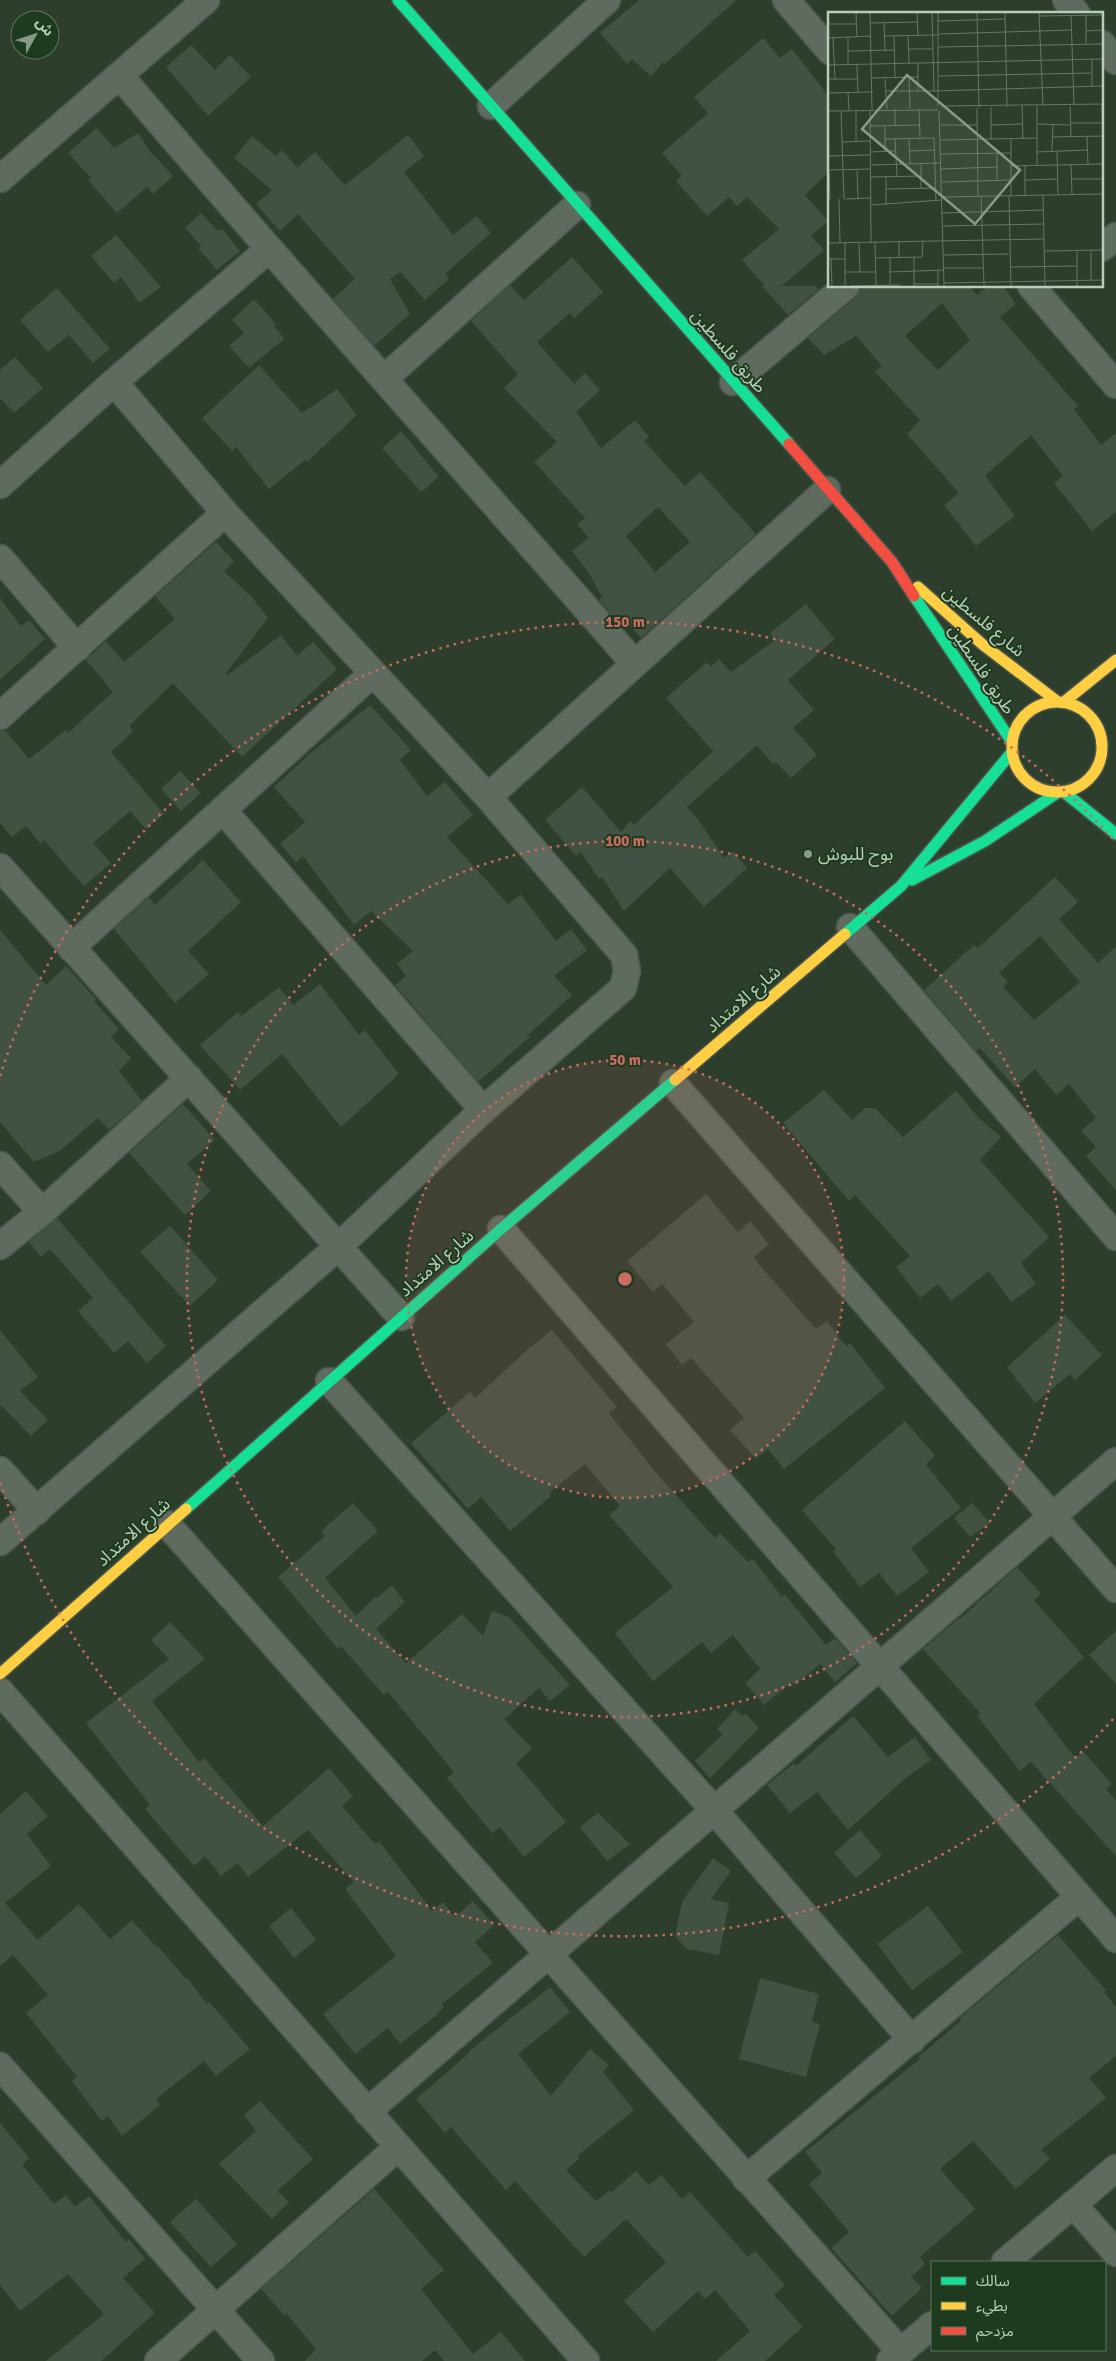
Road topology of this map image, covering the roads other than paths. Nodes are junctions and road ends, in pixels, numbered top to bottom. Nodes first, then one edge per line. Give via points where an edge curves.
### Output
1 (206, 0) edge
2 (398, 0) edge
3 (607, 0) edge
4 (786, 0) edge
5 (1066, 0) edge
6 (1075, 12) edge
7 (828, 49) edge
8 (120, 76) junction
9 (491, 106) junction
10 (0, 179) edge
11 (577, 205) junction
12 (1116, 236) edge
13 (1104, 246) edge
14 (268, 250) junction
15 (844, 288) edge
16 (1044, 291) edge
17 (385, 378) junction
18 (114, 382) junction
19 (733, 382) junction
20 (1116, 384) edge
21 (0, 485) edge
22 (827, 490) junction
23 (224, 513) junction
24 (0, 558) edge
25 (892, 562) junction
26 (77, 648) junction
27 (1116, 660) edge
28 (635, 664) junction
29 (373, 673) junction
30 (1061, 702) junction
31 (0, 716) edge
32 (1114, 731) dead end
33 (1012, 747) junction
34 (1102, 749) junction
35 (1111, 768) dead end
36 (1061, 792) junction
37 (488, 797) junction
38 (223, 810) junction
39 (1116, 834) edge
40 (0, 867) edge
41 (902, 886) junction
42 (850, 927) junction
43 (71, 948) junction
44 (189, 1078) junction
45 (673, 1082) junction
46 (483, 1110) junction
47 (0, 1164) edge
48 (42, 1212) junction
49 (501, 1229) junction
50 (1116, 1237) edge
51 (0, 1246) edge
52 (338, 1247) junction
53 (401, 1317) junction
54 (329, 1381) junction
55 (1116, 1461) edge
56 (0, 1470) edge
57 (38, 1512) junction
58 (1052, 1516) junction
59 (167, 1524) junction
60 (0, 1542) edge
61 (1116, 1589) edge
62 (879, 1666) junction
63 (0, 1674) edge
64 (0, 1691) edge
65 (714, 1810) junction
66 (1079, 1897) junction
67 (1116, 1939) edge
68 (547, 1955) junction
69 (912, 2040) junction
70 (0, 2066) edge
71 (367, 2112) junction
72 (398, 2147) junction
73 (1116, 2168) edge
74 (746, 2179) junction
75 (1073, 2204) junction
76 (1116, 2253) edge
77 (1006, 2261) edge
78 (216, 2310) junction
79 (931, 2327) edge
80 (896, 2356) edge
81 (158, 2361) edge
82 (261, 2361) edge
83 (586, 2361) edge

1 - 8 street
2 - 9 street, طريق فلسطين
3 - 9 street
4 - 7 street
5 - 6 street
8 - 10 street
8 - 14 street
9 - 11 street, طريق فلسطين
11 - 17 street
11 - 19 street, طريق فلسطين
12 - 13 street
14 - 17 street
14 - 18 street
15 - 19 street
16 - 20 street
17 - 28 street
18 - 21 street
18 - 23 street
19 - 22 street, طريق فلسطين
22 - 25 street, طريق فلسطين
22 - 28 street
23 - 26 street
23 - 29 street
24 - 26 street
25 - 30 street, شارع فلسطين via 982,644
25 - 33 street, طريق فلسطين
26 - 31 street
27 - 30 street
28 - 37 street
29 - 37 street
29 - 38 street
30 - 33 street via 1046,703 1027,713 1019,721
30 - 34 street via 1074,705 1091,718
32 - 34 street
33 - 36 street via 1020,773 1027,781 1046,792
33 - 41 street, شارع الامتداد
34 - 35 street
34 - 36 street via 1099,764 1090,778 1075,789
36 - 39 street
36 - 41 street, شارع الامتداد via 985,841
37 - 46 street via 624,955 627,971 623,988
38 - 43 street
38 - 46 street
40 - 43 street
41 - 42 street, شارع الامتداد
42 - 45 street, شارع الامتداد
42 - 50 street
43 - 44 street
44 - 48 street
44 - 52 street
45 - 49 street, شارع الامتداد
45 - 58 street
46 - 52 street
47 - 48 street
48 - 51 street
49 - 53 street, شارع الامتداد
49 - 62 street
52 - 53 street
52 - 57 street
53 - 54 street, شارع الامتداد
54 - 59 street, شارع الامتداد
54 - 65 street
55 - 58 street
56 - 57 street
57 - 60 street
58 - 61 street
58 - 62 street
59 - 63 street, شارع الامتداد
59 - 68 street
62 - 65 street
62 - 66 street
64 - 71 street
65 - 68 street
65 - 69 street
66 - 67 street
66 - 69 street
68 - 71 street
68 - 74 street
69 - 74 street
70 - 78 street
71 - 72 street
72 - 78 street
72 - 83 street
73 - 75 street
74 - 80 street
75 - 76 street
75 - 77 street
78 - 81 street
78 - 82 street
79 - 80 street

